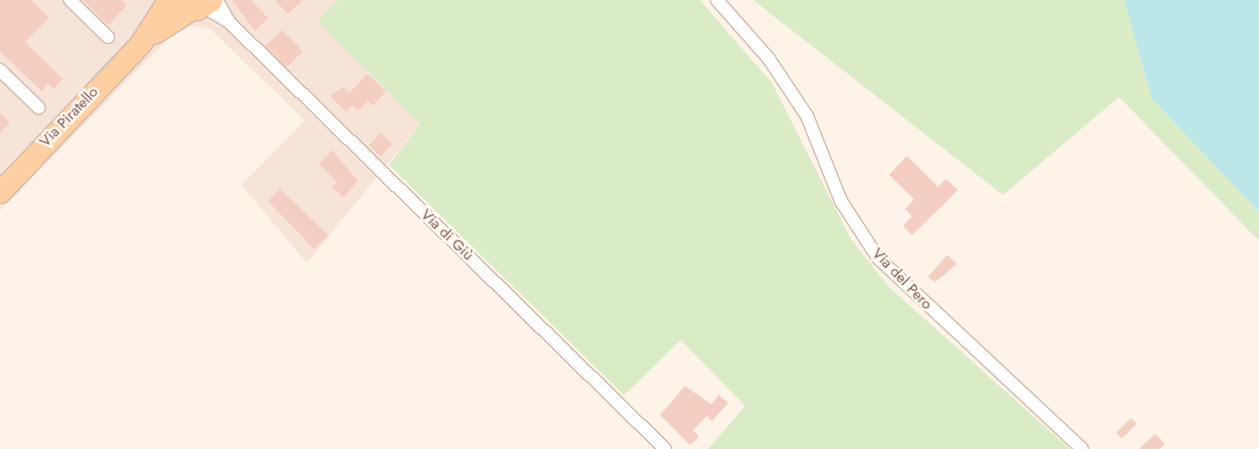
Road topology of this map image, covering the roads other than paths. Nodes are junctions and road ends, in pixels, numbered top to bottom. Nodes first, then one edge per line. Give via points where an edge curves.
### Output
1 (70, 0) edge
2 (168, 0) edge
3 (717, 0) edge
4 (199, 3) edge
5 (108, 37) dead end
6 (140, 44) junction
7 (0, 70) edge
8 (39, 108) dead end
9 (0, 192) edge
10 (665, 449) edge
11 (1082, 449) edge

1 - 5 street
2 - 6 main road, Via Piratello
3 - 11 street, Via del Pero via 769,59 807,116 841,201 878,258
4 - 6 main road, Via Piratello
4 - 10 street, Via di Giù via 229,22
6 - 9 main road, Via Piratello
7 - 8 street

